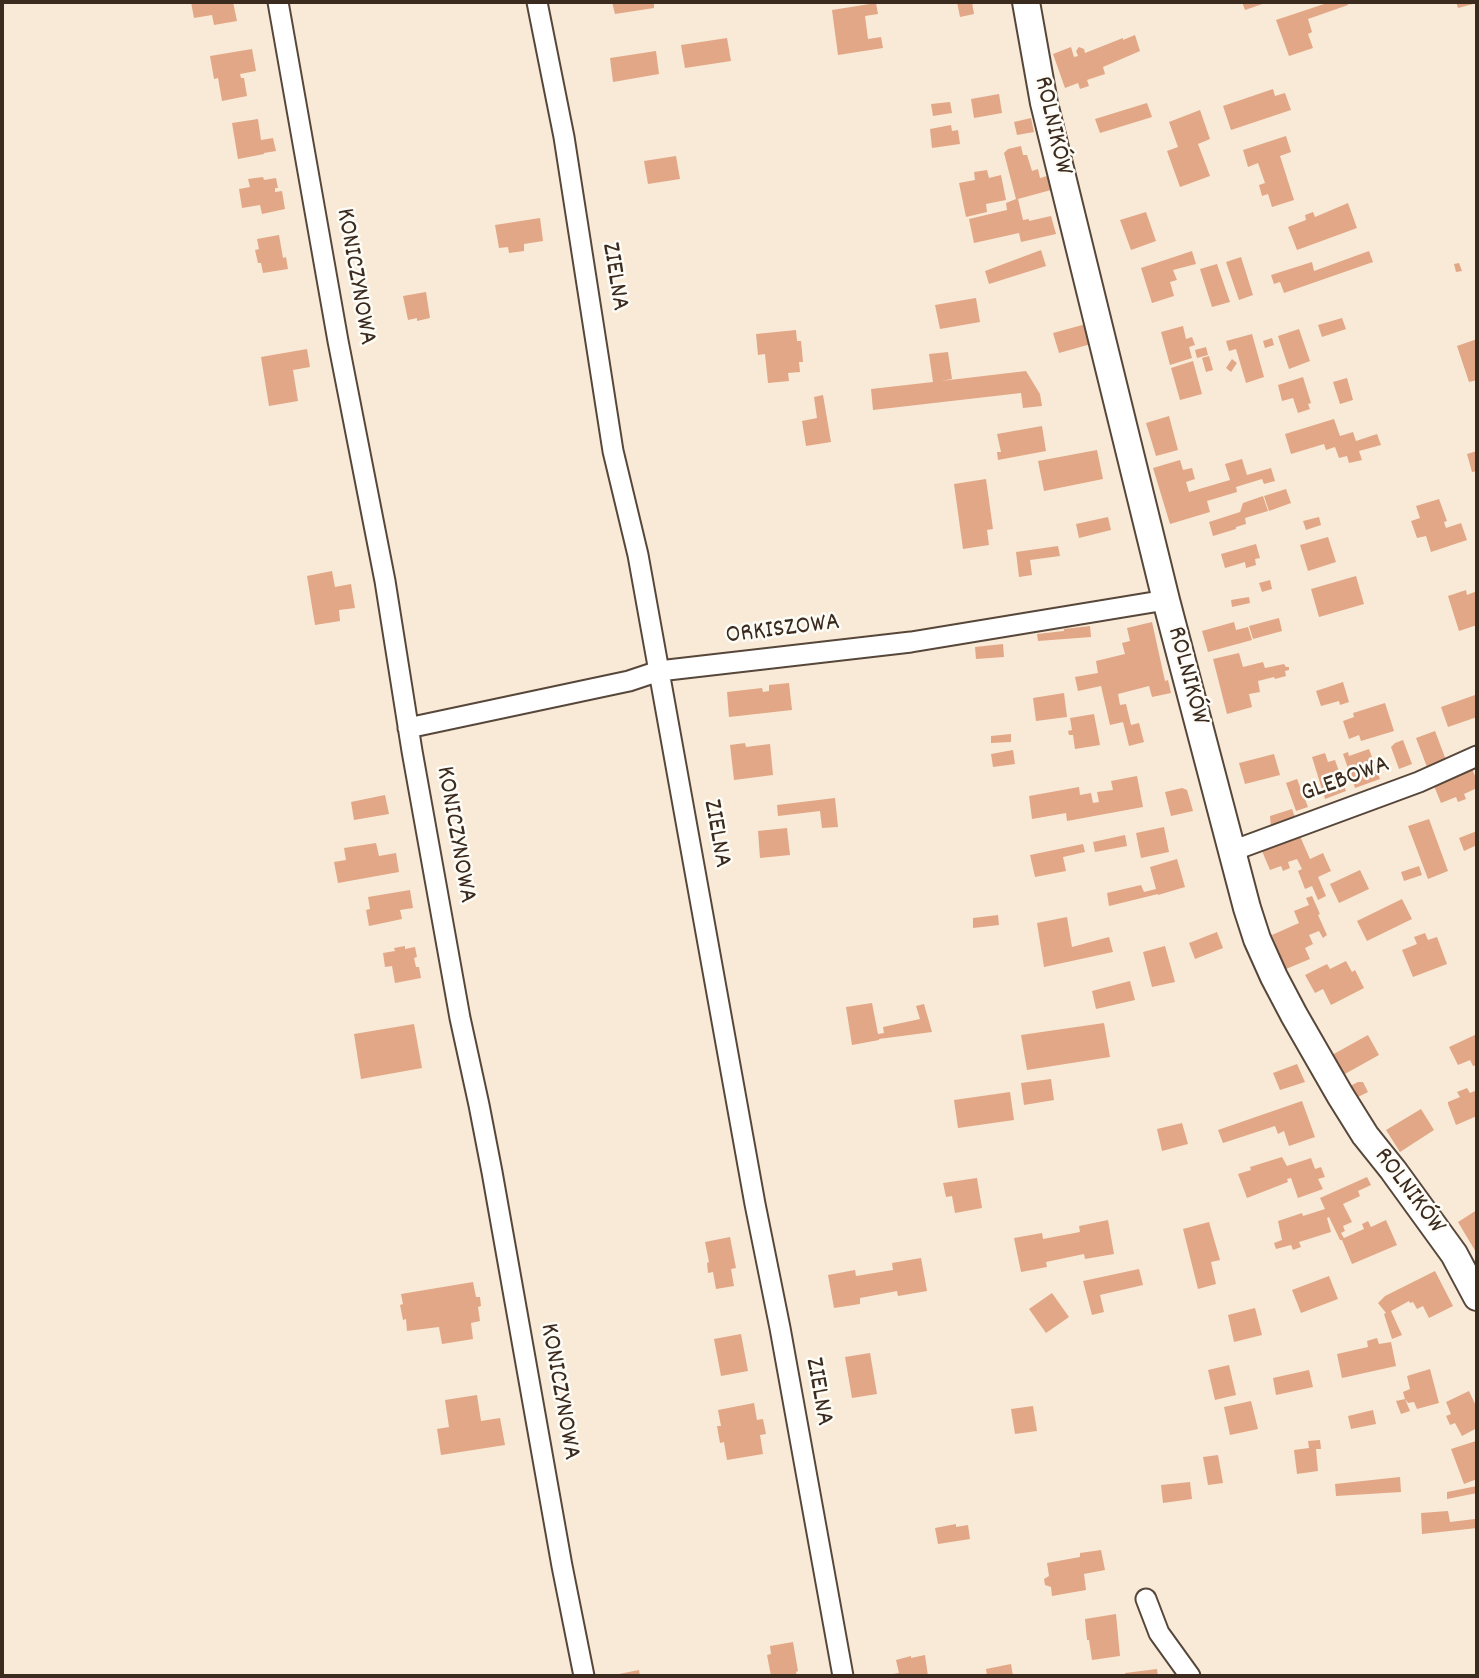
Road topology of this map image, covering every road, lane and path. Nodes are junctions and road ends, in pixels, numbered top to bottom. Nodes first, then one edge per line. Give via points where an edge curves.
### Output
1 (278, 2) edge
2 (537, 2) edge
3 (1026, 2) edge
4 (1166, 600) junction
5 (659, 671) junction
6 (408, 727) junction
7 (1477, 756) edge
8 (1232, 851) junction
9 (1477, 1297) edge
10 (1146, 1599) dead end
11 (584, 1676) edge
12 (843, 1676) edge
13 (1190, 1676) edge

1 - 6 street, KONICZYNOWA
2 - 5 street, ZIELNA via 564,137 613,451
3 - 4 street, ROLNIKÓW via 1044,103
4 - 5 street, ORKISZOWA via 911,642
4 - 8 street, ROLNIKÓW
5 - 6 street, ORKISZOWA
5 - 12 street, ZIELNA
6 - 11 street, KONICZYNOWA
7 - 8 street, GLEBOWA
8 - 9 street, ROLNIKÓW via 1273,977 1365,1135 1454,1254
10 - 13 street via 1159,1633

